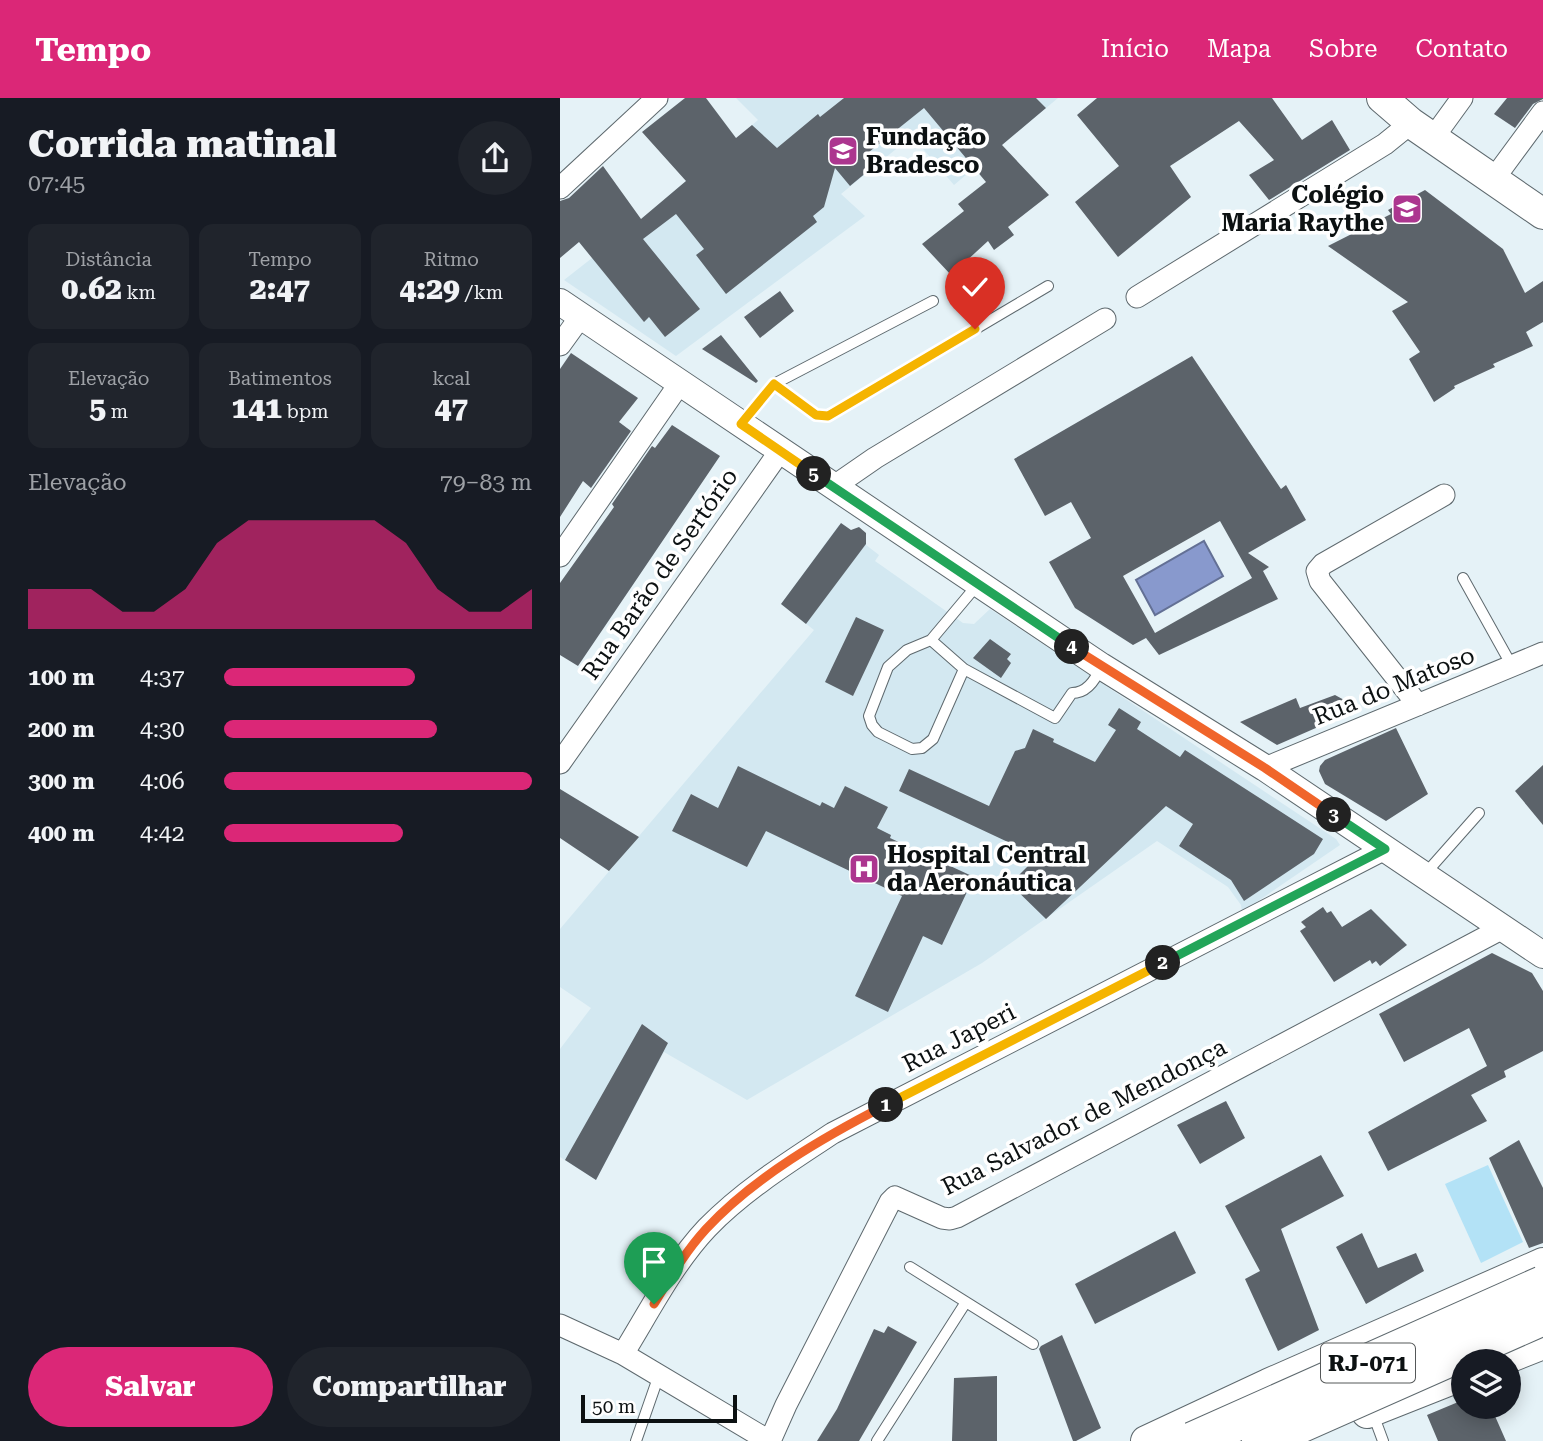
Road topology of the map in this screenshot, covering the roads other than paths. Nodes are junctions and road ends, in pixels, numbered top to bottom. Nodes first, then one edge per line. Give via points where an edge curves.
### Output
1 (657, 98) edge
2 (1382, 98) edge
3 (1462, 98) edge
4 (1543, 112) edge
5 (1422, 130) junction
6 (1493, 180) junction
7 (560, 188) edge
8 (1541, 209) edge
9 (1048, 286) dead end
10 (1137, 297) dead end
11 (933, 301) dead end
12 (570, 309) edge
13 (1105, 319) dead end
14 (560, 345) edge
15 (680, 383) junction
16 (774, 384) junction
17 (741, 424) junction
18 (780, 451) junction
19 (833, 487) junction
20 (1444, 495) dead end
21 (560, 555) edge
22 (1463, 578) dead end
23 (978, 584) junction
24 (931, 640) junction
25 (1543, 653) edge
26 (1101, 666) junction
27 (1512, 666) junction
28 (964, 669) junction
29 (1418, 705) junction
30 (560, 763) edge
31 (1265, 768) junction
32 (1479, 813) dead end
33 (1385, 849) junction
34 (1424, 874) junction
35 (1501, 929) junction
36 (1543, 955) edge
37 (1543, 1263) edge
38 (910, 1267) dead end
39 (1529, 1280) edge
40 (966, 1302) junction
41 (1543, 1316) edge
42 (560, 1325) edge
43 (1543, 1341) edge
44 (1033, 1344) dead end
45 (1521, 1351) edge
46 (623, 1354) junction
47 (659, 1375) junction
48 (1451, 1380) edge
49 (1268, 1384) junction
50 (1372, 1411) junction
51 (636, 1441) edge
52 (769, 1441) edge
53 (877, 1441) edge
54 (1146, 1441) edge
55 (1194, 1441) edge
56 (1261, 1441) edge
57 (1295, 1441) edge
58 (1303, 1441) edge
59 (1383, 1441) edge

1 - 7 street
2 - 5 main road
3 - 5 street
4 - 6 street
5 - 6 main road
5 - 10 street via 1385,144
6 - 8 main road
9 - 16 lane via 828,416 816,415
11 - 16 lane
12 - 14 street
12 - 15 street
13 - 19 street
15 - 17 street
15 - 21 street
16 - 17 lane
17 - 18 street
18 - 19 street
18 - 30 street, Rua Barão de Sertório
19 - 23 street
20 - 29 street via 1317,571 1324,587
22 - 27 lane
23 - 24 lane
23 - 26 street
24 - 28 lane
24 - 28 lane via 906,650 888,667 869,716 878,732 912,749 922,748 933,739
25 - 27 street, Rua do Matoso
26 - 28 lane via 1095,680 1083,691 1072,693 1055,718
26 - 31 street
27 - 29 street, Rua do Matoso
29 - 31 street, Rua do Matoso
31 - 33 street
32 - 34 lane
33 - 34 street
33 - 46 street, Rua Japeri via 832,1133 758,1184 708,1227 685,1254
34 - 35 street
35 - 36 street
35 - 52 street, Rua Salvador de Mendonça via 957,1217 942,1218 895,1197
37 - 39 main road
38 - 40 lane
39 - 43 main road, bridge
39 - 49 main road
39 - 55 highway, RJ-071, bridge
40 - 44 lane
40 - 53 lane
41 - 56 highway, RJ-071, bridge
42 - 46 street
43 - 45 main road
46 - 47 street
47 - 51 lane
47 - 52 street
48 - 50 main road
49 - 54 main road
49 - 57 main road, bridge
50 - 58 main road
50 - 59 lane

